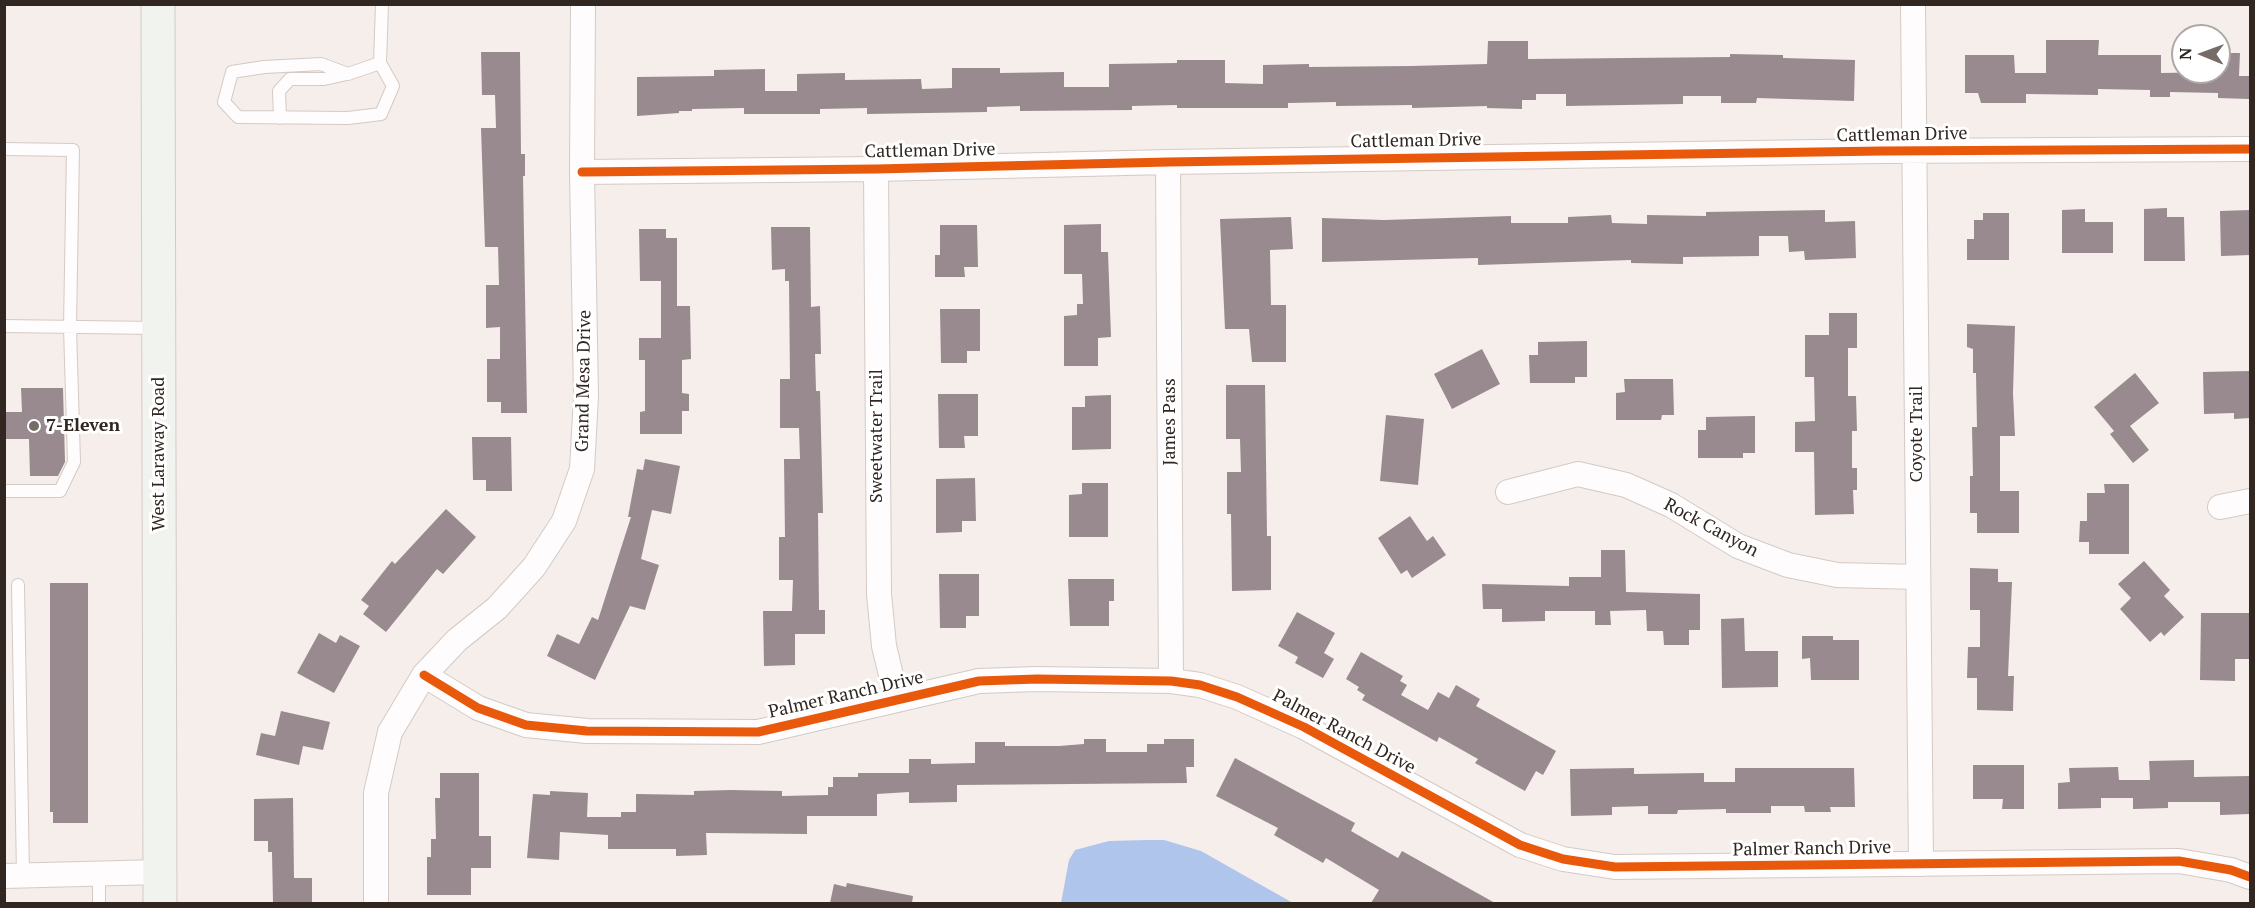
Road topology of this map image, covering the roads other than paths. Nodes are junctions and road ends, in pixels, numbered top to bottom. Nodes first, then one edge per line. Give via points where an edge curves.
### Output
1 (158, 4) edge
2 (382, 4) edge
3 (583, 4) edge
4 (1913, 4) edge
5 (380, 63) junction
6 (348, 74) junction
7 (280, 118) junction
8 (4, 149) edge
9 (2250, 149) edge
10 (1915, 151) junction
11 (1168, 162) junction
12 (876, 169) junction
13 (582, 172) junction
14 (4, 326) edge
15 (70, 327) junction
16 (159, 328) junction
17 (4, 491) edge
18 (1508, 492) dead end
19 (2250, 501) edge
20 (2220, 507) dead end
21 (1918, 577) junction
22 (18, 585) dead end
23 (424, 675) junction
24 (1171, 681) junction
25 (897, 700) junction
26 (1921, 864) junction
27 (99, 874) junction
28 (14, 876) edge
29 (2250, 877) edge
30 (160, 888) edge
31 (99, 903) edge
32 (376, 903) edge

1 - 16 main road, West Laraway Road
2 - 5 lane
3 - 13 street, Grand Mesa Drive
4 - 10 street, Coyote Trail
5 - 6 lane
5 - 7 lane via 393,86 381,114
6 - 7 lane via 290,79 279,91
6 - 7 lane via 321,64 232,72 224,102 238,117
8 - 15 lane via 73,150
9 - 10 street, Cattleman Drive
10 - 11 street, Cattleman Drive
10 - 21 street, Coyote Trail
11 - 12 street, Cattleman Drive
11 - 24 street, James Pass
12 - 13 street, Cattleman Drive
12 - 25 street, Sweetwater Trail via 879,594 884,646
13 - 23 street, Grand Mesa Drive via 586,396 582,469 564,521 534,567 497,608 457,640
14 - 15 lane
15 - 16 lane
15 - 17 lane via 74,462 60,491
16 - 30 main road, West Laraway Road
18 - 21 street, Rock Canyon via 1578,474 1626,485 1671,505 1738,546 1788,565 1837,576
19 - 20 street
21 - 26 street, Coyote Trail
22 - 28 lane
23 - 25 street, Palmer Ranch Drive via 478,708 526,725 587,731 758,732
23 - 32 street, Grand Mesa Drive via 390,732 376,793
24 - 25 street, Palmer Ranch Drive via 979,681
24 - 26 street, Palmer Ranch Drive via 1237,697 1304,727 1520,845 1563,859 1615,867
26 - 29 street, Palmer Ranch Drive via 2179,861
27 - 28 street
27 - 30 street
27 - 31 lane

